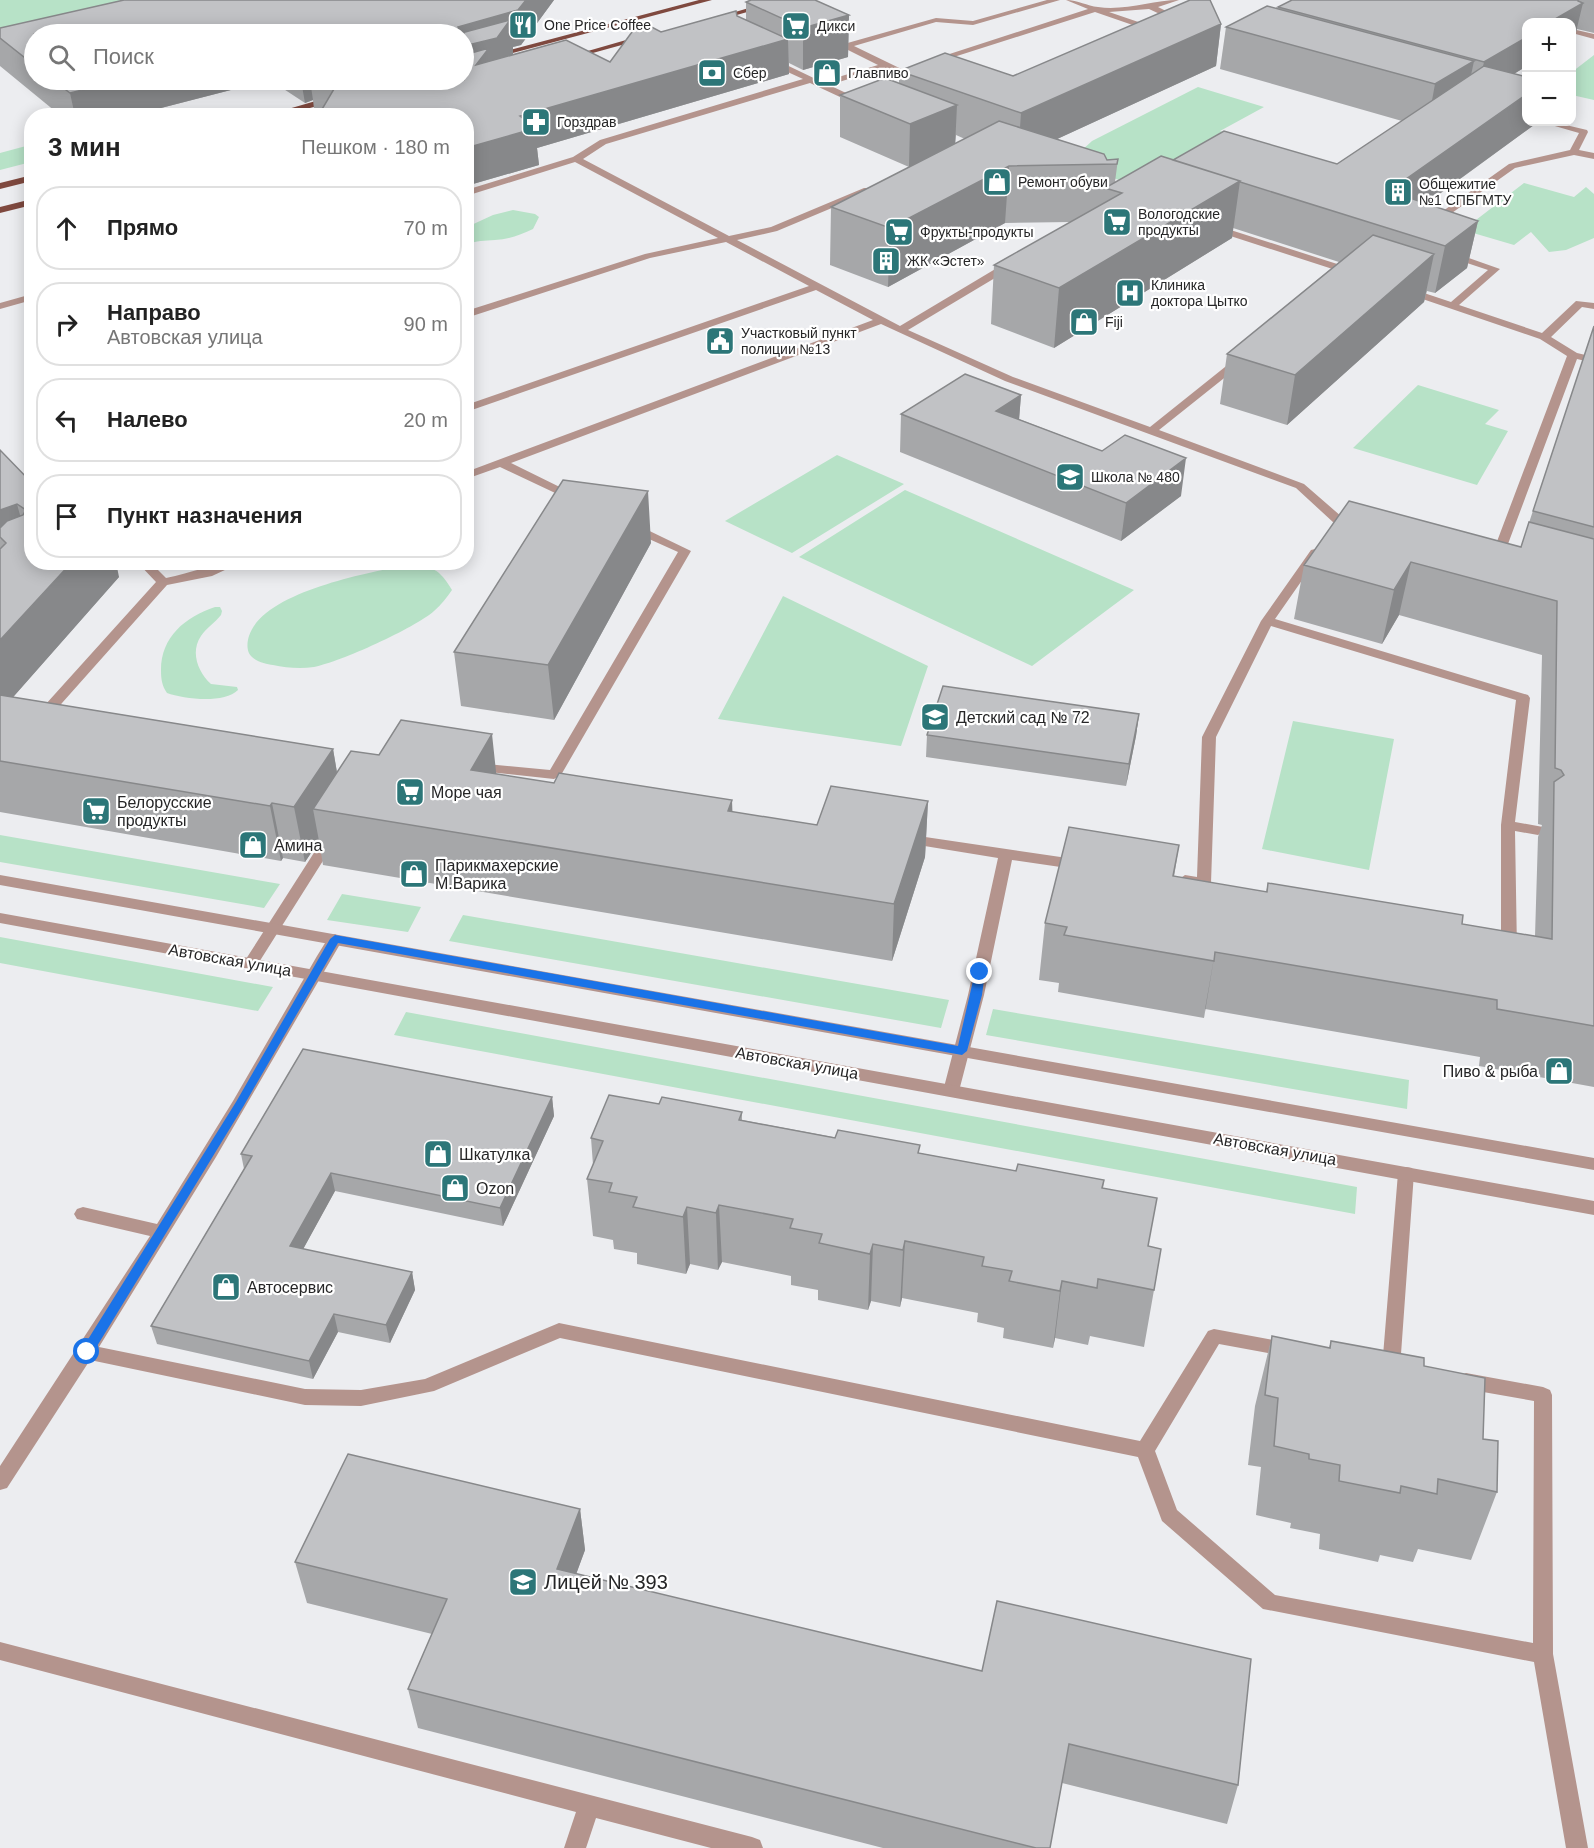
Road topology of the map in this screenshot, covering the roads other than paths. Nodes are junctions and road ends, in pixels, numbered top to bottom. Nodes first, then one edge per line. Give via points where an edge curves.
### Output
1 (708, 0) edge
2 (785, 0) edge
3 (1056, 0) edge
4 (1070, 0) edge
5 (1175, 0) edge
6 (1150, 7) junction
7 (1094, 10) junction
8 (706, 21) edge
9 (1185, 21) edge
10 (1162, 24) junction
11 (1576, 32) edge
12 (650, 36) edge
13 (1134, 36) edge
14 (1594, 37) edge
15 (762, 57) edge
16 (561, 60) edge
17 (474, 61) edge
18 (921, 64) edge
19 (885, 65) junction
20 (910, 68) edge
21 (899, 72) junction
22 (810, 80) junction
23 (932, 84) edge
24 (821, 85) junction
25 (348, 94) edge
26 (297, 108) edge
27 (871, 108) edge
28 (1561, 126) edge
29 (1574, 152) junction
30 (1594, 156) edge
31 (576, 159) junction
32 (24, 180) edge
33 (880, 184) edge
34 (0, 186) edge
35 (474, 191) edge
36 (24, 204) edge
37 (0, 210) edge
38 (1202, 223) edge
39 (1426, 227) edge
40 (727, 238) junction
41 (1440, 251) edge
42 (1022, 258) edge
43 (1363, 276) edge
44 (818, 286) junction
45 (1397, 287) edge
46 (24, 299) edge
47 (1453, 305) junction
48 (0, 306) edge
49 (1594, 306) edge
50 (474, 312) edge
51 (884, 320) junction
52 (900, 330) junction
53 (1544, 337) junction
54 (1251, 352) edge
55 (1574, 355) junction
56 (1594, 360) edge
57 (474, 406) edge
58 (1150, 432) junction
59 (501, 463) junction
60 (474, 473) edge
61 (583, 502) edge
62 (624, 522) edge
63 (1369, 528) edge
64 (1332, 529) junction
65 (1495, 563) edge
66 (151, 570) edge
67 (216, 570) edge
68 (163, 582) junction
69 (1267, 621) junction
70 (31, 729) edge
71 (462, 765) edge
72 (340, 822) edge
73 (1508, 825) junction
74 (1538, 830) dead end
75 (893, 837) edge
76 (1006, 855) junction
77 (1099, 868) edge
78 (1169, 878) edge
79 (0, 880) edge
80 (1204, 883) junction
81 (1205, 900) edge
82 (0, 918) edge
83 (273, 928) junction
84 (335, 939) junction
85 (1497, 962) edge
86 (251, 963) junction
87 (313, 975) junction
88 (962, 1051) junction
89 (951, 1091) junction
90 (1594, 1164) edge
91 (1406, 1173) junction
92 (1594, 1208) edge
93 (83, 1214) dead end
94 (162, 1232) junction
95 (87, 1352) junction
96 (1303, 1352) edge
97 (1369, 1364) edge
98 (1392, 1368) junction
99 (1415, 1372) edge
100 (1450, 1378) edge
101 (1145, 1450) junction
102 (0, 1482) edge
103 (0, 1651) edge
104 (1543, 1654) junction
105 (589, 1805) junction
106 (575, 1848) edge
107 (752, 1848) edge
108 (1577, 1848) edge

1 - 17 main road
2 - 8 main road
3 - 19 street via 974,24 936,20 846,46
4 - 7 street
5 - 6 street
6 - 7 street
6 - 10 street
7 - 10 street
7 - 18 street
9 - 10 street
10 - 13 street
11 - 14 street
12 - 16 main road
15 - 22 street
19 - 21 street
19 - 24 street
20 - 21 street
21 - 23 street
22 - 24 street
22 - 31 street via 603,142
24 - 27 street
25 - 26 main road
28 - 29 street via 1584,132
29 - 30 street
29 - 39 street via 1512,166
31 - 35 street
31 - 40 street
32 - 34 main road
33 - 40 street via 774,229
36 - 37 main road
38 - 43 street via 1347,276
40 - 44 street
40 - 50 street via 648,255
41 - 47 street via 1495,269
42 - 52 street
44 - 51 street
44 - 57 street
45 - 47 street
46 - 48 street
47 - 53 street
49 - 53 street via 1580,303
51 - 52 street
51 - 59 street
52 - 58 street via 1009,379
53 - 55 street
54 - 58 street
55 - 56 street
55 - 65 street
58 - 64 street via 1300,486
59 - 60 street
59 - 61 street
62 - 71 street via 685,551 553,781
63 - 64 street
64 - 69 street
66 - 68 street
67 - 68 street
68 - 70 street
69 - 73 street via 1523,698
69 - 80 street via 1209,737
72 - 83 street
73 - 74 street
73 - 85 street via 1509,964
75 - 76 street
76 - 77 street
76 - 88 street
78 - 80 street
79 - 83 street
80 - 81 street
82 - 86 street, Автовская улица
83 - 84 street
83 - 86 street
84 - 87 street
84 - 88 street
86 - 87 street, Автовская улица
87 - 89 street, Автовская улица
87 - 94 street
88 - 89 street
88 - 90 street
89 - 91 street, Автовская улица
91 - 92 street, Автовская улица
91 - 98 street
93 - 94 street
94 - 95 street
95 - 101 street via 305,1397 361,1398 428,1386 559,1330
95 - 102 street
96 - 101 street via 1214,1336
97 - 98 street
98 - 99 street
100 - 104 street via 1543,1395
101 - 104 street via 1169,1515 1270,1603
103 - 105 street
104 - 108 street
105 - 106 street
105 - 107 street

